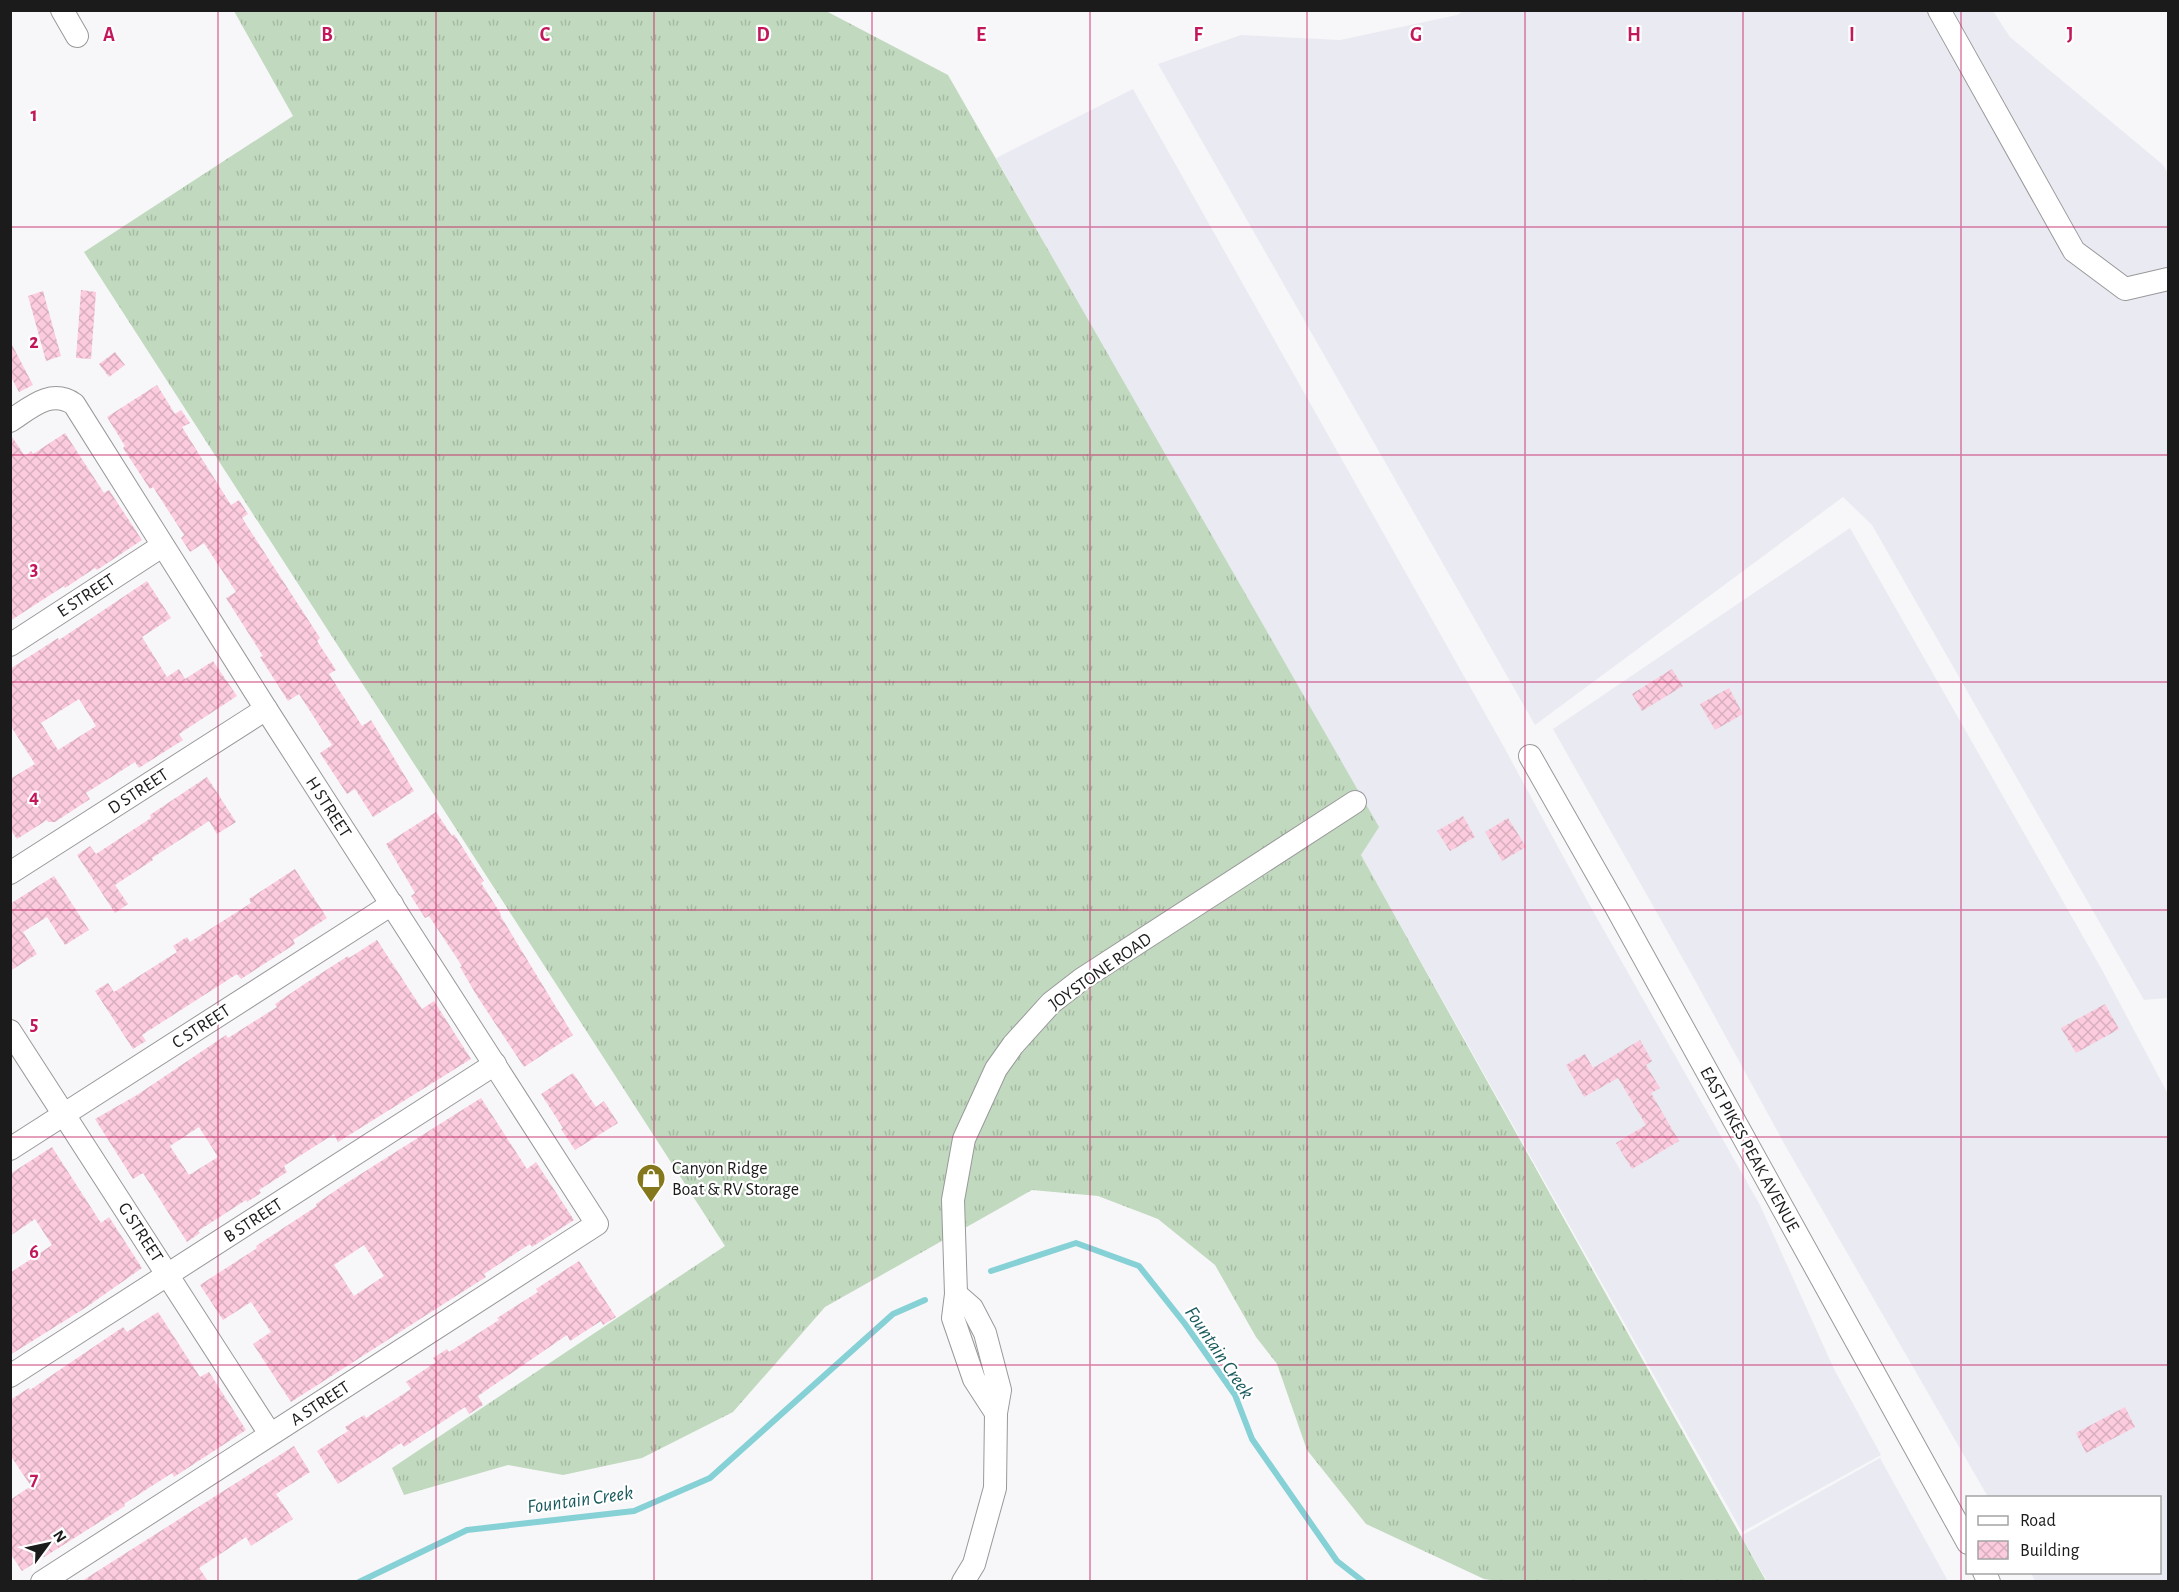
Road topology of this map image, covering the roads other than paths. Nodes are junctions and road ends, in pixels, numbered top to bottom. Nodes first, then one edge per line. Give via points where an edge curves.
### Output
1 (62, 10) edge
2 (1939, 10) edge
3 (76, 36) dead end
4 (2169, 279) edge
5 (10, 421) edge
6 (162, 546) junction
7 (10, 645) edge
8 (266, 708) junction
9 (1530, 756) dead end
10 (1355, 802) dead end
11 (10, 873) edge
12 (392, 904) junction
13 (10, 1031) edge
14 (495, 1064) junction
15 (64, 1114) junction
16 (10, 1149) edge
17 (597, 1224) joint
18 (168, 1275) junction
19 (10, 1376) edge
20 (270, 1434) junction
21 (1966, 1539) edge
22 (42, 1581) edge
23 (963, 1581) edge

1 - 3 street
2 - 4 street via 2074,251 2125,289
5 - 6 street, H STREET via 58,391 74,404
6 - 7 street, E STREET
6 - 8 street, H STREET
8 - 11 street, D STREET
8 - 12 street, H STREET
9 - 21 street, EAST PIKES PEAK AVENUE
10 - 23 street, JOYSTONE ROAD via 1083,979 1051,1004 996,1069 964,1139 953,1200 954,1318 974,1379 996,1413 995,1488 974,1564
12 - 14 street, H STREET
12 - 15 street, C STREET
13 - 15 street, G STREET
14 - 17 street, H STREET
14 - 18 street, B STREET
15 - 16 street, C STREET
15 - 18 street, G STREET
17 - 20 street, A STREET
18 - 19 street, B STREET
18 - 20 street, G STREET
20 - 22 street, A STREET

